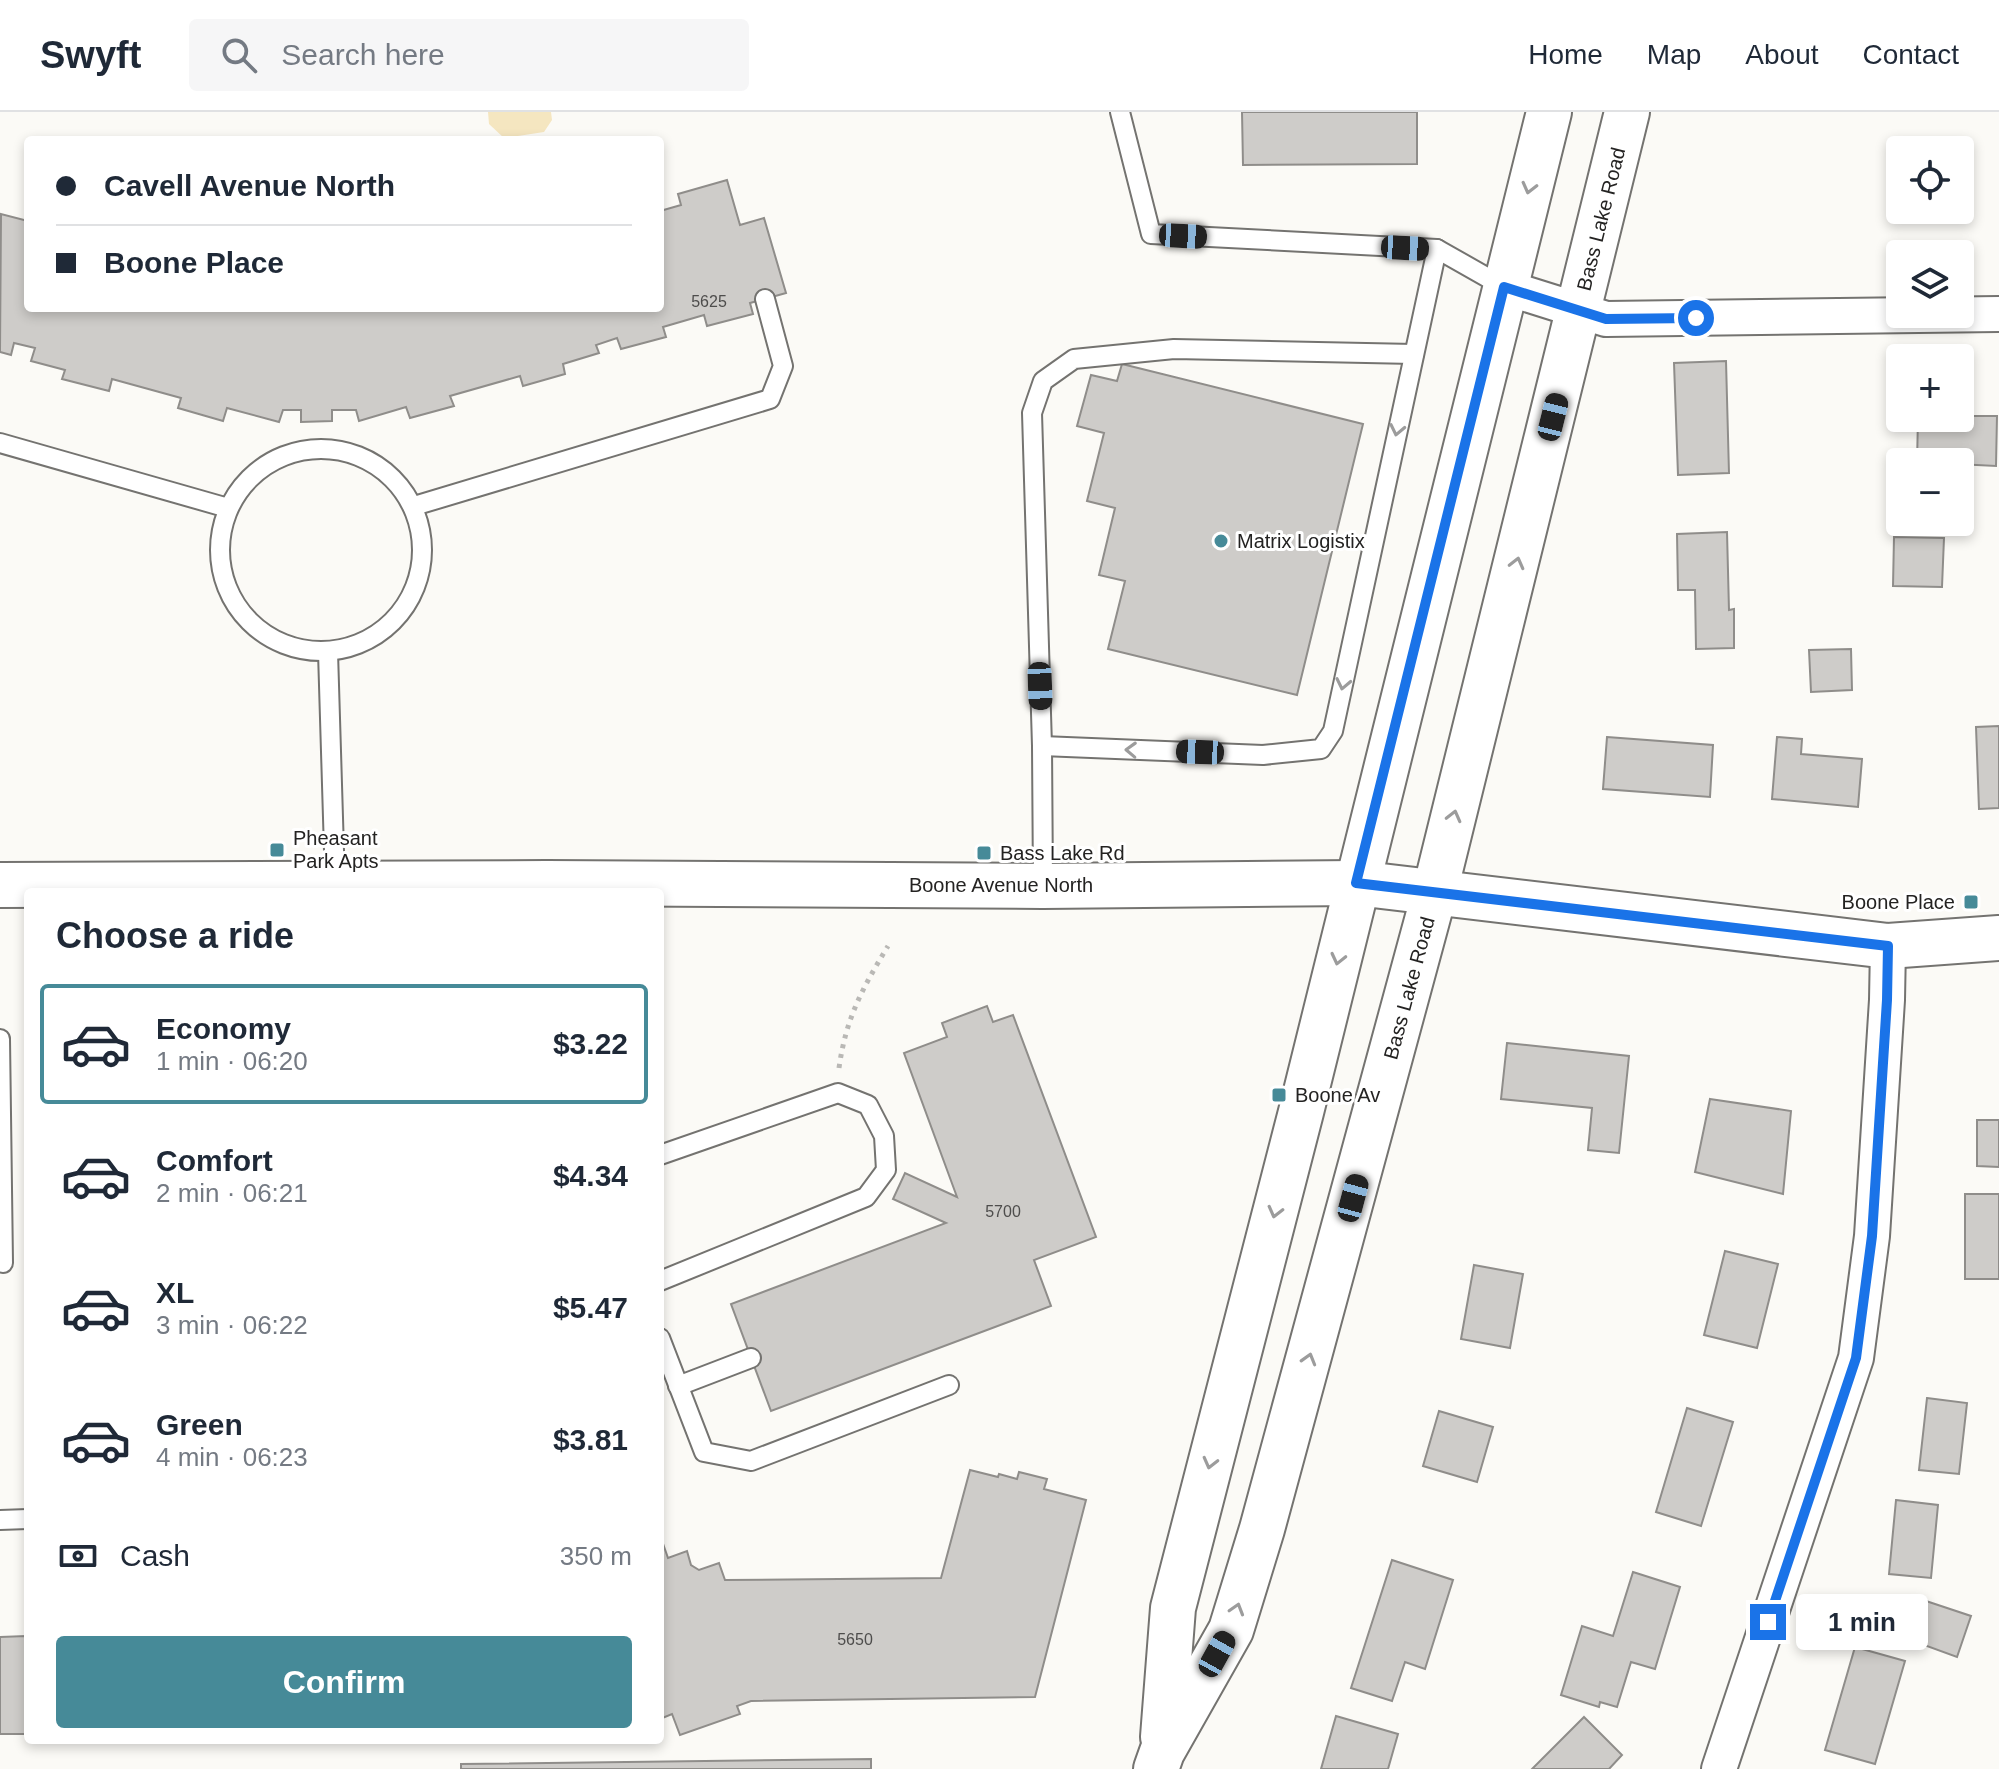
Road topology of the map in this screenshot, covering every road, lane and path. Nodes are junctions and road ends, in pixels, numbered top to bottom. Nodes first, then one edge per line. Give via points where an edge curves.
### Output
1 (1120, 112) edge
2 (1549, 112) edge
3 (1627, 112) edge
4 (1437, 249) junction
5 (1504, 287) junction
6 (765, 299) dead end
7 (1579, 312) junction
8 (1999, 314) edge
9 (1414, 354) junction
10 (0, 443) edge
11 (414, 506) junction
12 (228, 508) junction
13 (328, 652) junction
14 (1042, 746) junction
15 (1356, 883) junction
16 (335, 884) junction
17 (0, 885) edge
18 (1043, 886) junction
19 (547, 887) edge
20 (426, 888) edge
21 (1435, 891) junction
22 (1999, 938) edge
23 (888, 946) dead end
24 (1888, 946) junction
25 (0, 1039) edge
26 (838, 1093) junction
27 (664, 1154) edge
28 (3, 1263) dead end
29 (664, 1279) edge
30 (664, 1349) edge
31 (751, 1358) dead end
32 (949, 1385) dead end
33 (678, 1386) junction
34 (24, 1519) edge
35 (0, 1520) edge
36 (1159, 1760) edge
37 (1719, 1769) edge

1 - 4 lane via 1151,234
2 -> 5 main road, Bass Lake Road
3 - 7 main road, Bass Lake Road
4 - 5 lane
4 - 9 lane
5 - 7 street
5 - 15 main road, Bass Lake Road
6 - 11 lane via 783,366 770,399
7 - 8 street via 1606,319
21 -> 7 main road, Bass Lake Road
9 -> 14 lane via 1333,731 1321,749 1263,755
9 - 14 lane via 1174,349 1074,359 1043,381 1032,413
10 - 12 lane
11 - 12 lane via 389,473 360,455 328,447 294,450 263,464 239,487
11 - 13 lane via 421,566 410,598 389,625 361,644
12 - 13 lane via 218,550 224,583 239,612 264,635 295,649
13 - 16 lane
14 - 18 lane
15 - 18 main road, Boone Avenue North
15 - 21 main road, Boone Avenue North
15 -> 36 main road, Bass Lake Road via 1173,1608
16 - 17 main road, Boone Avenue North
16 - 20 main road, Boone Avenue North
18 - 19 main road, Boone Avenue North
19 - 20 main road, Boone Avenue North
21 - 24 main road, Boone Avenue North
36 -> 21 main road, Bass Lake Road via 1231,1630
22 - 24 main road, Boone Avenue North
23 - 26 path via 849,1019
24 - 37 street via 1872,1236 1856,1358
25 - 28 lane
26 - 27 lane
26 - 29 lane via 868,1105 884,1136 886,1170 866,1197
30 - 33 lane
31 - 33 lane
32 - 33 lane via 751,1461 704,1452
34 - 35 lane

